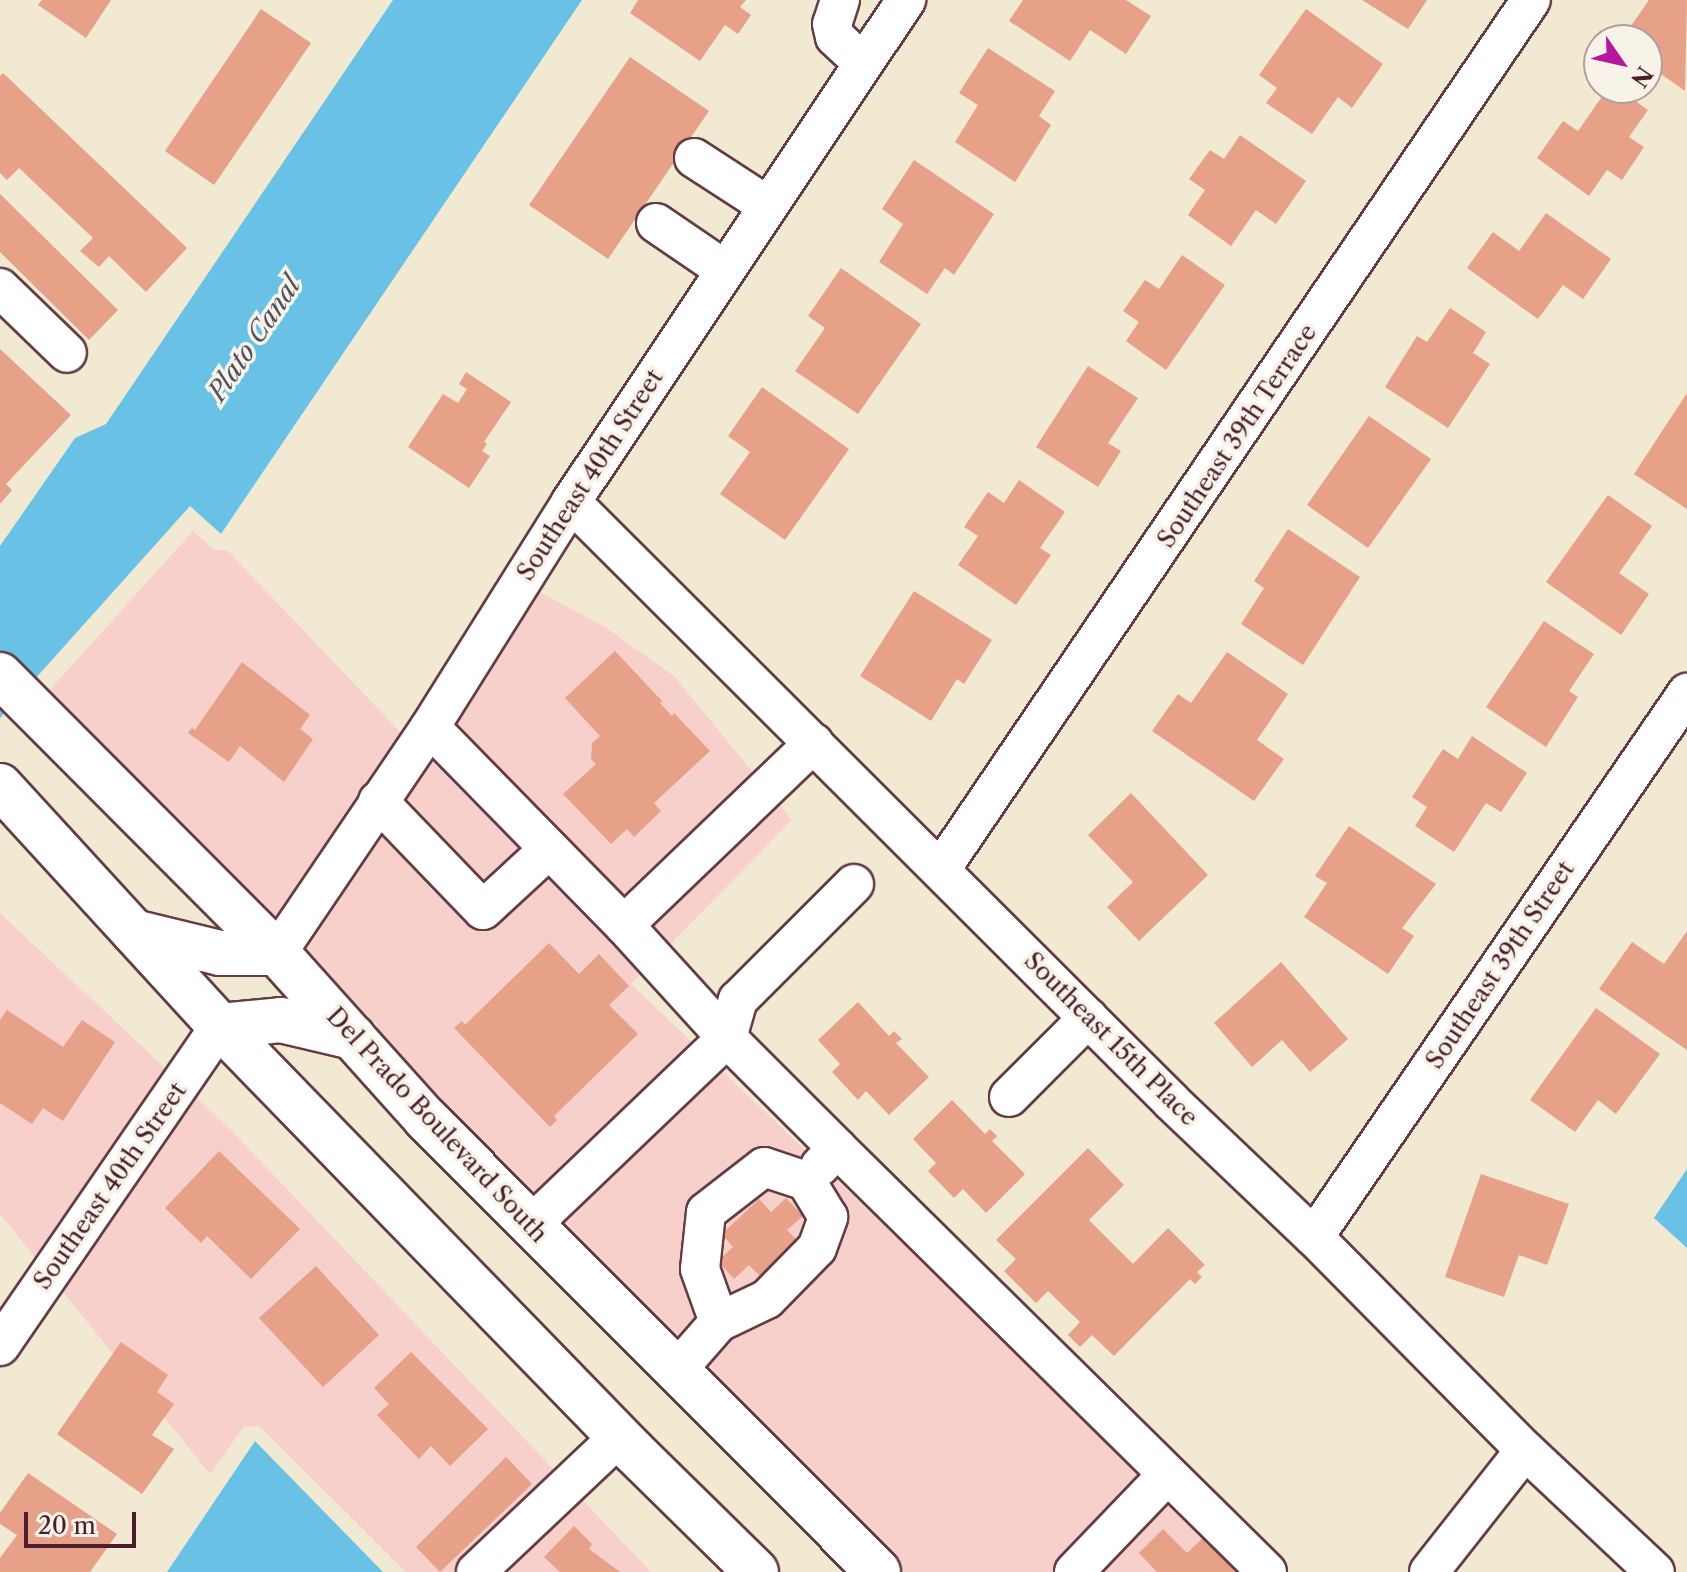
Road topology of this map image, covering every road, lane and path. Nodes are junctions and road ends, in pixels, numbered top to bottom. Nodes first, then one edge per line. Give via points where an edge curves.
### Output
1 (840, 0) edge
2 (906, 0) edge
3 (1531, 0) edge
4 (863, 63) junction
5 (694, 158) dead end
6 (768, 206) junction
7 (656, 223) dead end
8 (725, 270) junction
9 (0, 288) edge
10 (67, 353) dead end
11 (571, 502) junction
12 (14, 688) edge
13 (1687, 693) edge
14 (430, 727) junction
15 (814, 743) junction
16 (0, 786) edge
17 (378, 801) junction
18 (549, 849) junction
19 (941, 869) junction
20 (854, 884) dead end
21 (624, 925) junction
22 (134, 932) junction
23 (277, 953) junction
24 (1088, 1018) junction
25 (220, 1026) junction
26 (353, 1037) junction
27 (727, 1038) junction
28 (1009, 1097) dead end
29 (837, 1148) junction
30 (806, 1181) junction
31 (531, 1225) junction
32 (1314, 1237) junction
33 (719, 1322) junction
34 (0, 1346) edge
35 (677, 1370) junction
36 (619, 1437) junction
37 (1525, 1450) junction
38 (1166, 1476) junction
39 (476, 1572) edge
40 (756, 1572) edge
41 (878, 1572) edge
42 (1074, 1572) edge
43 (1267, 1572) edge
44 (1429, 1572) edge
45 (1655, 1572) edge

1 - 4 street via 832,24 835,37
2 - 4 street, Southeast 40th Street
3 - 19 street, Southeast 39th Terrace
4 - 6 street, Southeast 40th Street
5 - 6 street
6 - 8 street, Southeast 40th Street
7 - 8 street
8 - 11 street, Southeast 40th Street
9 - 10 street
11 - 14 street, Southeast 40th Street
11 - 15 street, Southeast 15th Place
12 - 23 main road, Del Prado Boulevard South
13 - 32 street, Southeast 39th Street
14 - 17 street, Southeast 40th Street
14 - 18 street
15 - 19 street, Southeast 15th Place
15 - 21 street
16 - 22 main road
17 - 18 street via 483,910
17 - 23 street, Southeast 40th Street
18 - 21 street
19 - 24 street, Southeast 15th Place
20 - 27 street via 738,1000
21 - 27 street
22 - 23 main road via 220,953
22 - 25 main road
23 - 26 main road, Del Prado Boulevard South
24 - 28 street
24 - 32 street, Southeast 15th Place
25 - 26 main road via 281,1020
25 - 34 street, Southeast 40th Street
25 - 36 main road
26 - 31 main road, Del Prado Boulevard South
27 - 29 street
27 - 31 street
29 - 30 street
29 - 38 street
30 - 33 street via 828,1217 817,1248 767,1299
30 - 33 street via 764,1167 706,1212 700,1269
31 - 35 main road, Del Prado Boulevard South
32 - 37 street, Southeast 15th Place
33 - 35 street
35 - 41 main road, Del Prado Boulevard South
36 - 39 street
36 - 40 main road
37 - 44 street
37 - 45 street, Southeast 15th Place
38 - 42 street
38 - 43 street

